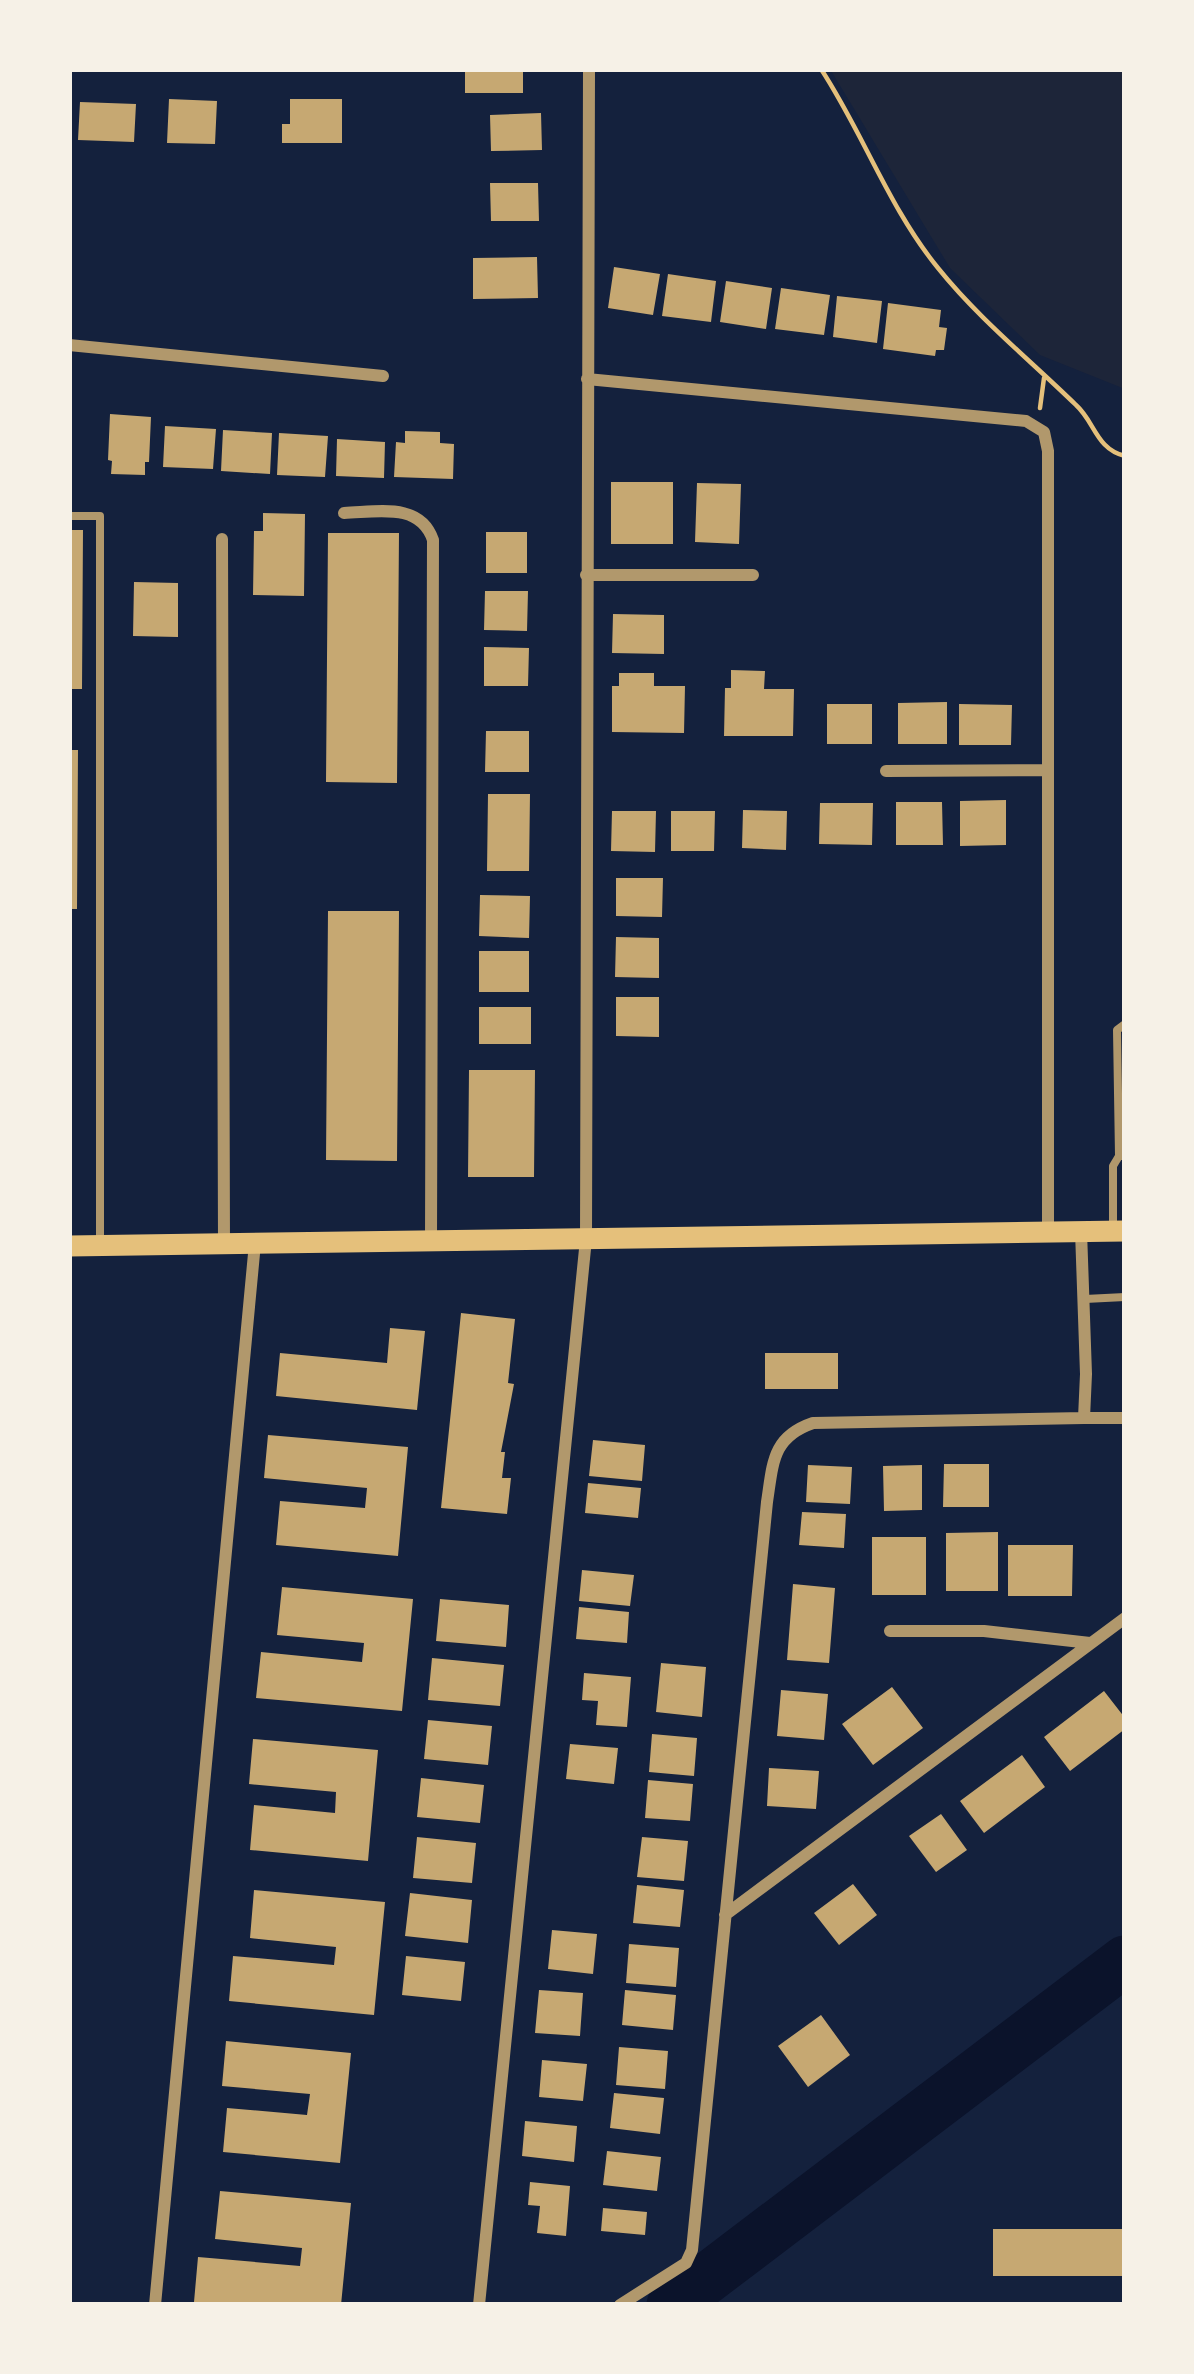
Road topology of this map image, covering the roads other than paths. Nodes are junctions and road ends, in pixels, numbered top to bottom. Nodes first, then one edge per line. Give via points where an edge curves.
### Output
1 (589, 69) edge
2 (69, 345) edge
3 (382, 376) dead end
4 (587, 379) junction
5 (344, 512) dead end
6 (69, 516) edge
7 (222, 539) dead end
8 (753, 574) dead end
9 (586, 575) junction
10 (1048, 770) junction
11 (886, 771) dead end
12 (1125, 1024) edge
13 (1122, 1156) edge
14 (1119, 1231) edge
15 (1048, 1232) junction
16 (1081, 1232) junction
17 (586, 1239) junction
18 (431, 1240) junction
19 (255, 1243) junction
20 (224, 1244) junction
21 (100, 1245) junction
22 (69, 1246) edge
23 (1125, 1298) edge
24 (1083, 1299) junction
25 (1084, 1418) junction
26 (1125, 1418) edge
27 (1125, 1618) edge
28 (890, 1630) dead end
29 (1090, 1643) junction
30 (725, 1915) junction
31 (155, 2305) edge
32 (479, 2305) edge
33 (620, 2305) edge

1 - 4 street
2 - 3 street
4 - 9 street
4 - 10 street via 1037,426 1048,451
5 - 18 street via 406,512 434,540
6 - 21 lane via 100,516
7 - 20 street
8 - 9 street
9 - 17 street
10 - 11 street
10 - 15 street
12 - 13 lane via 1118,1030
13 - 14 lane via 1113,1166
14 - 16 main road
15 - 16 main road
15 - 17 main road
16 - 24 street
17 - 18 main road
17 - 32 street
18 - 19 main road
19 - 20 main road
19 - 31 street
20 - 21 main road
21 - 22 main road
23 - 24 lane
24 - 25 street
25 - 26 street
25 - 30 street via 813,1423 782,1442 767,1502
27 - 29 street
28 - 29 street
29 - 30 street
30 - 33 street via 694,2235 686,2263

